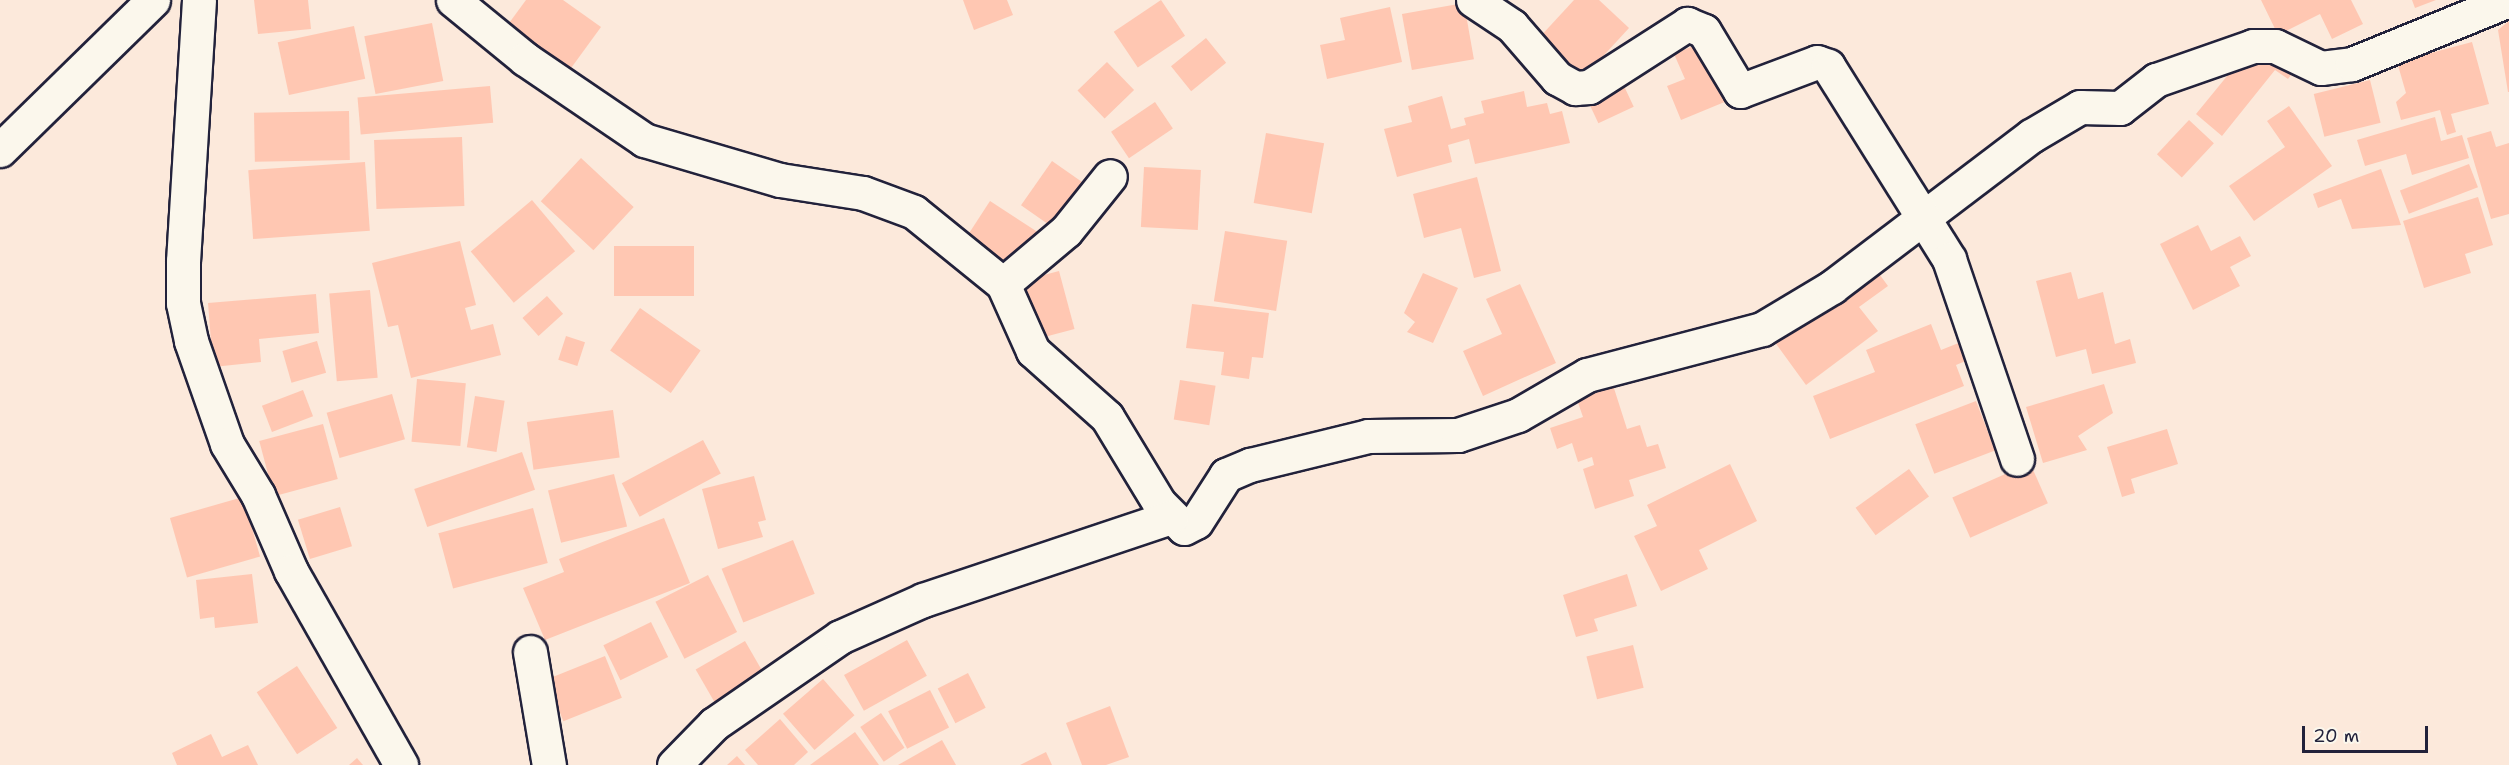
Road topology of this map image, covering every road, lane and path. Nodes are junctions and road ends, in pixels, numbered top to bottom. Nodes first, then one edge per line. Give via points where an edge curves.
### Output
1 (153, 0) edge
2 (199, 0) edge
3 (453, 0) edge
4 (1473, 0) edge
5 (2509, 0) edge
6 (0, 150) edge
7 (1110, 176) dead end
8 (1926, 219) junction
9 (1003, 284) junction
10 (2017, 459) dead end
11 (1171, 517) junction
12 (530, 652) dead end
13 (401, 765) edge
14 (549, 765) edge
15 (674, 765) edge

1 - 6 street
2 - 13 street via 183,261 183,303 191,340 227,444 258,495 291,571
3 - 9 street via 525,59 644,140 780,180 863,194 914,212
4 - 8 street via 1512,26 1557,78 1575,88 1589,87 1687,24 1704,31 1740,91 1824,63
5 - 8 street via 2352,64 2321,68 2275,46 2253,46 2156,80 2120,108 2080,107 2038,131
7 - 9 street via 1066,231
8 - 10 street via 1949,258
8 - 11 street via 1762,330 1587,375 1518,415 1458,435 1368,436 1250,465 1226,475 1193,525 1177,526
9 - 11 street via 1033,351 1107,417
11 - 15 street via 923,600 840,637 714,724
12 - 14 street

